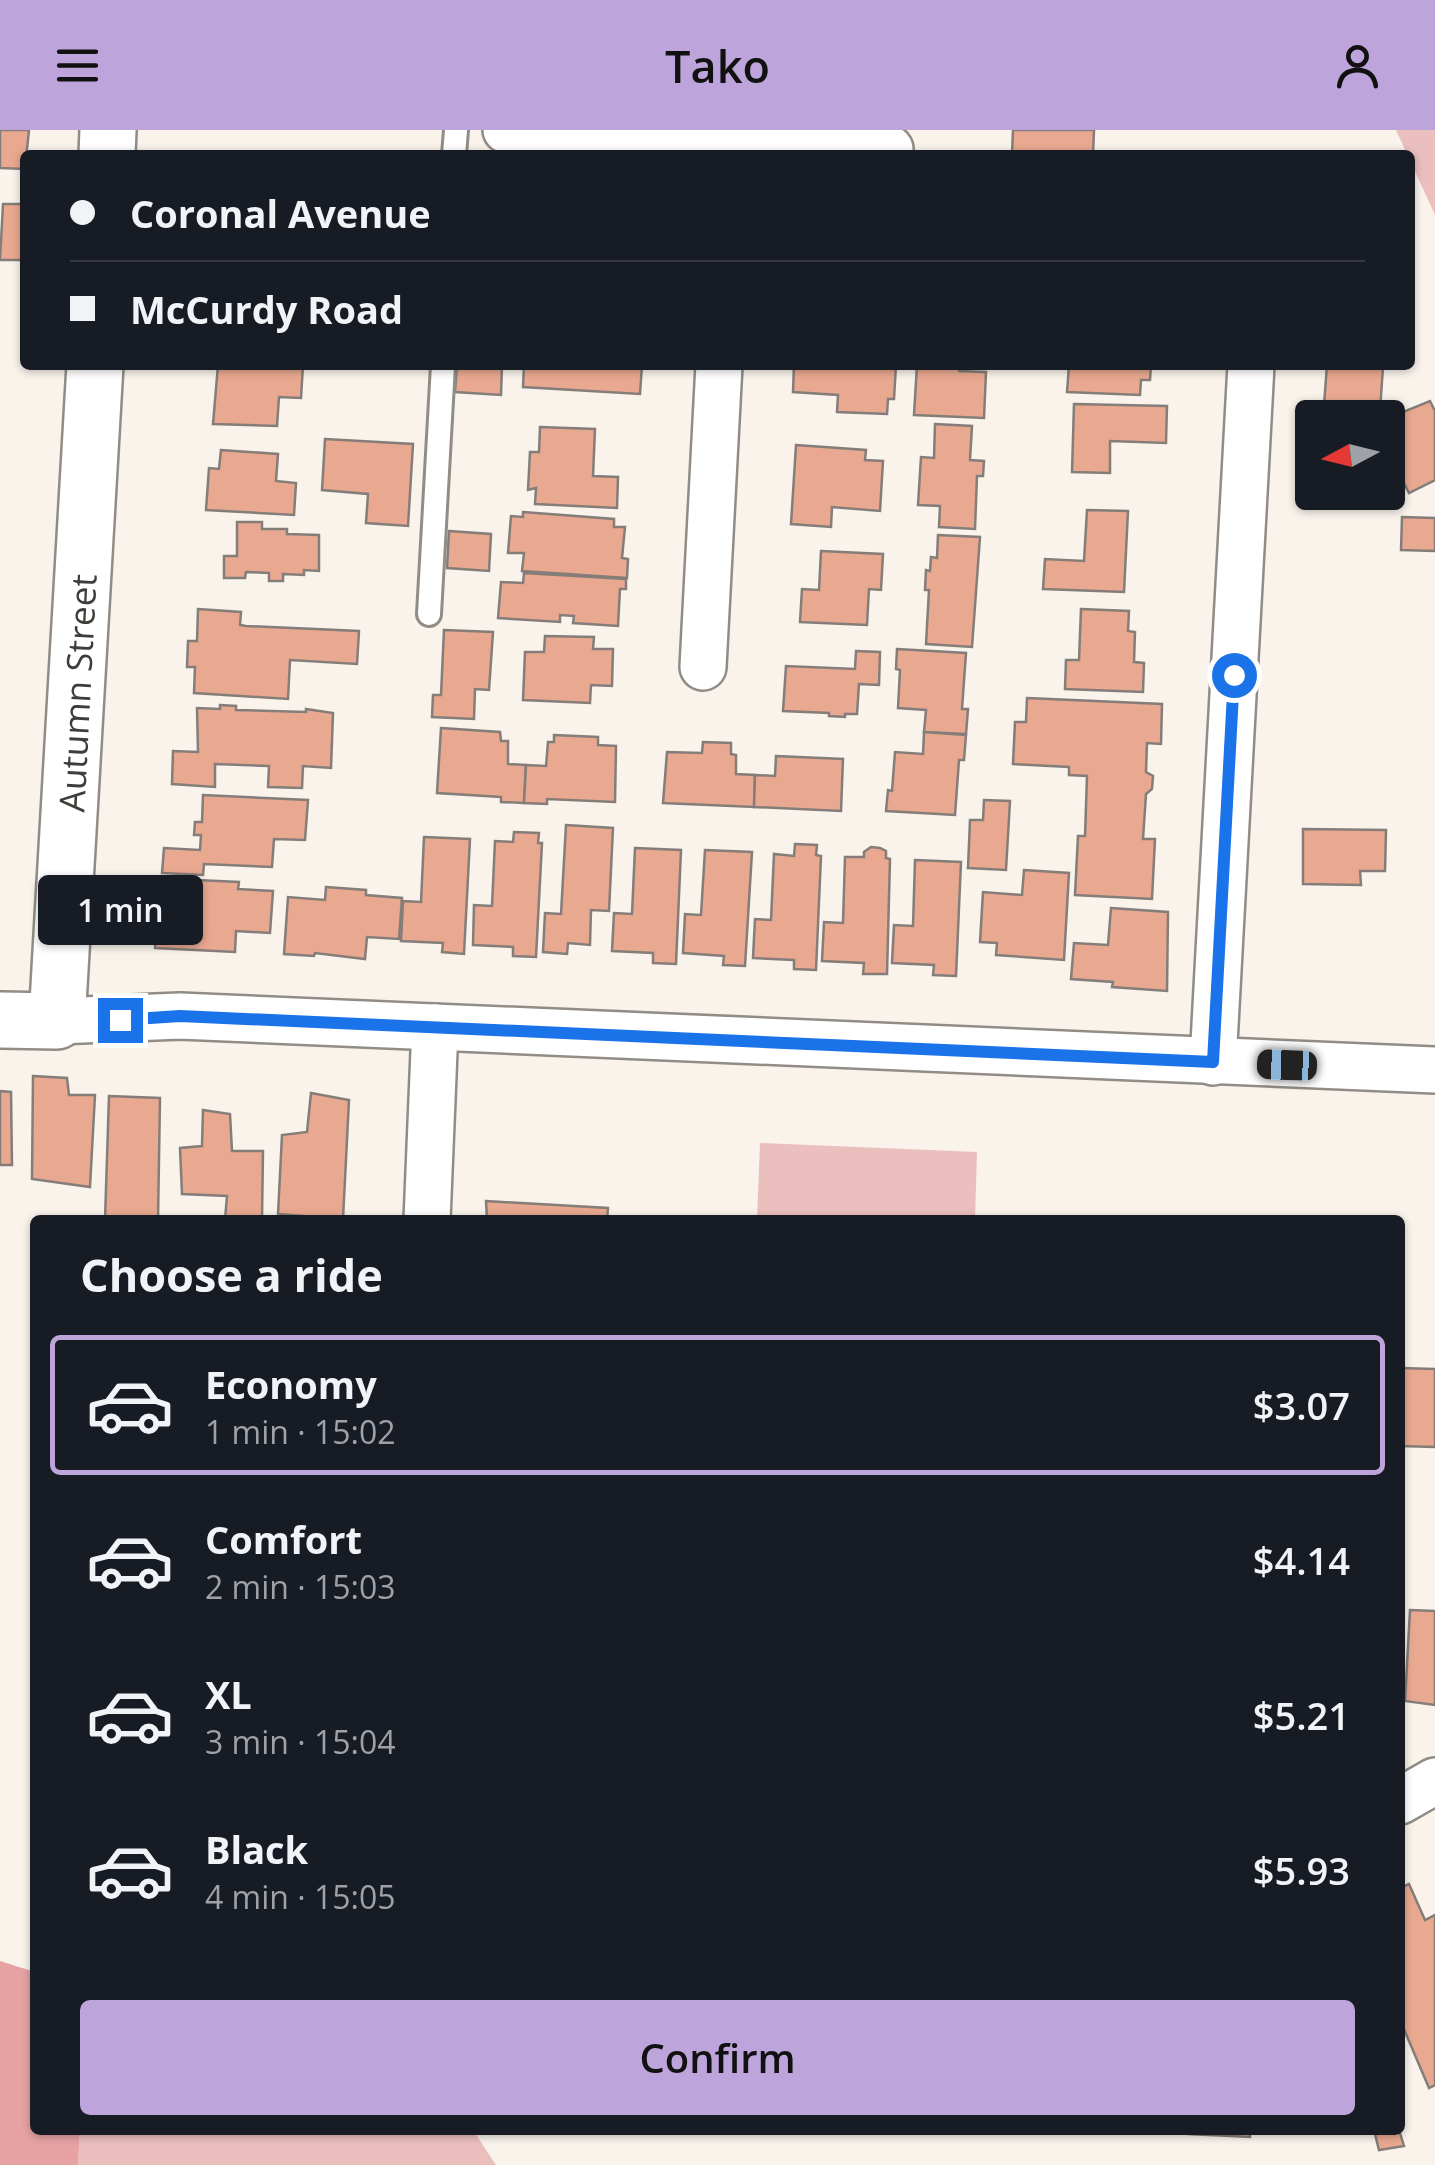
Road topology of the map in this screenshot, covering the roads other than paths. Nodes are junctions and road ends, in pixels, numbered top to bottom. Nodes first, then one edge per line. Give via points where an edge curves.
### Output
1 (506, 130) edge
2 (891, 144) edge
3 (730, 148) edge
4 (95, 370) edge
5 (443, 370) edge
6 (718, 370) edge
7 (1250, 370) edge
8 (430, 614) dead end
9 (703, 668) dead end
10 (0, 1020) edge
11 (57, 1021) junction
12 (436, 1027) junction
13 (1213, 1062) junction
14 (1435, 1070) edge
15 (427, 1215) edge
16 (1435, 1780) edge
17 (1405, 1798) edge

1 - 3 street
2 - 3 street
4 - 11 street, Autumn Street
5 - 8 lane
6 - 9 street
7 - 13 street
10 - 11 street
11 - 12 street via 168,1016
12 - 13 street
12 - 15 street
13 - 14 street
16 - 17 street

